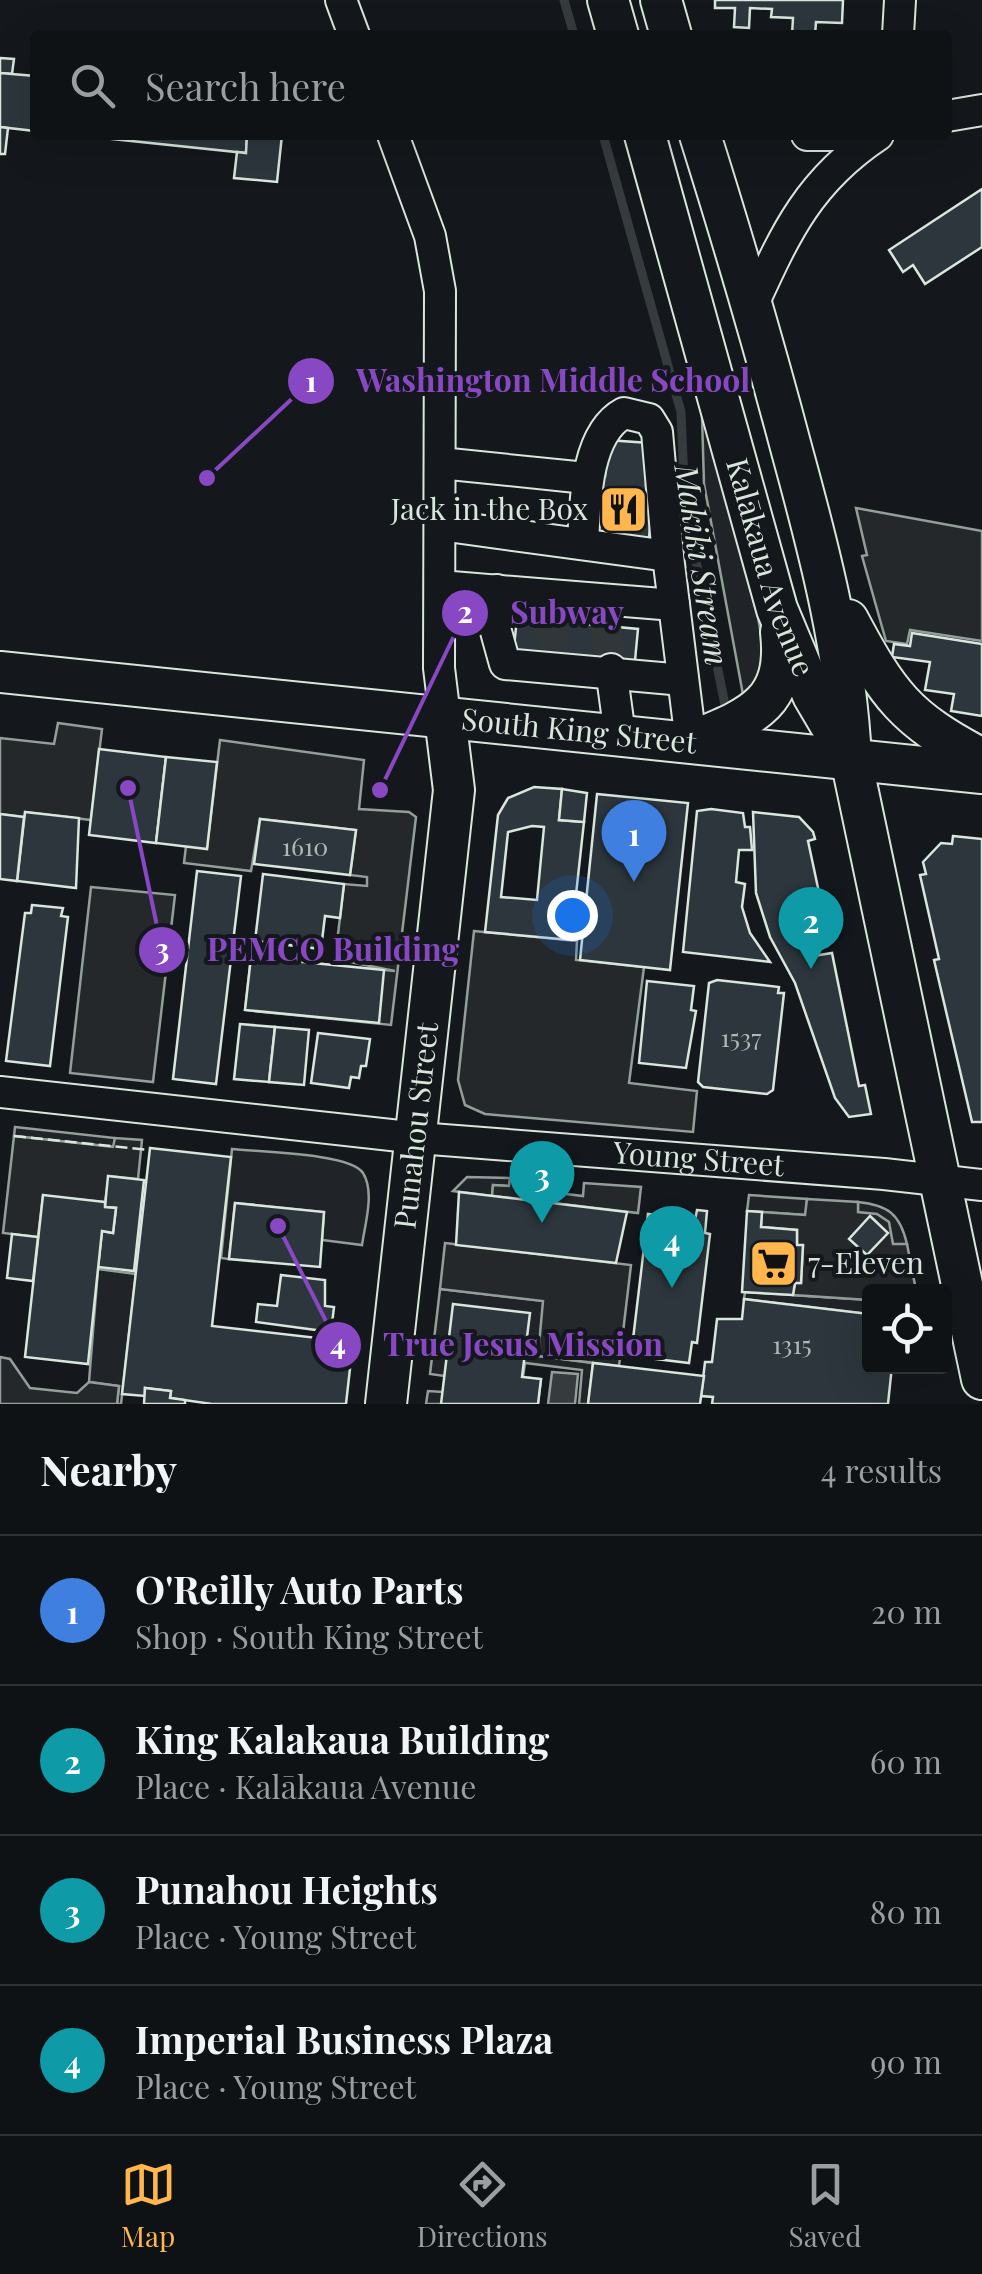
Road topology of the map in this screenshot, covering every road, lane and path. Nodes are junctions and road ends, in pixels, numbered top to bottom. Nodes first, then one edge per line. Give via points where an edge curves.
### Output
1 (340, 0) edge
2 (608, 0) edge
3 (661, 0) edge
4 (900, 0) edge
5 (352, 30) edge
6 (617, 30) edge
7 (670, 30) edge
8 (898, 30) edge
9 (982, 110) edge
10 (952, 115) edge
11 (394, 140) edge
12 (647, 140) edge
13 (702, 140) edge
14 (872, 140) edge
15 (753, 304) junction
16 (440, 463) junction
17 (586, 478) junction
18 (440, 526) junction
19 (583, 544) junction
20 (668, 556) junction
21 (827, 581) junction
22 (440, 586) junction
23 (497, 590) junction
24 (674, 606) junction
25 (777, 609) junction
26 (0, 672) edge
27 (612, 672) junction
28 (683, 680) junction
29 (445, 717) junction
30 (620, 735) junction
31 (691, 742) junction
32 (850, 759) junction
33 (982, 759) edge
34 (982, 772) edge
35 (0, 1092) edge
36 (418, 1138) junction
37 (962, 1182) edge
38 (982, 1379) edge
39 (386, 1404) edge

1 - 5 street
2 - 6 main road
3 - 7 main road
4 - 8 street
9 - 10 street
11 - 16 street, Punahou Street via 430,236 440,290
12 - 25 main road, Kalākaua Avenue
13 - 15 main road, Kalākaua Avenue
14 - 15 street via 791,219
15 - 21 main road, Kalākaua Avenue
16 - 17 street
16 - 18 street, Punahou Street
17 - 19 street
17 - 20 street via 614,418 624,413 649,419 657,432
18 - 19 street
18 - 22 street, Punahou Street
19 - 20 street
20 - 24 street
21 - 32 main road, Kalākaua Avenue via 847,691
21 - 33 main road via 894,698
22 - 23 street
22 - 29 street, Punahou Street
23 - 24 street via 545,607 603,612
23 - 27 street via 494,628 505,664
24 - 28 street
25 - 31 main road via 783,656 774,692 752,714
25 - 32 main road, Kalākaua Avenue via 813,695
26 - 29 main road, South King Street
27 - 28 street
27 - 30 street
28 - 31 street
29 - 30 main road, South King Street
29 - 36 main road, Punahou Street via 454,790
30 - 31 main road, South King Street
31 - 32 main road, South King Street
32 - 34 main road, South King Street
32 - 37 main road, Kalākaua Avenue
35 - 36 street, Young Street
36 - 37 street, Young Street
36 - 39 main road, Punahou Street
37 - 38 main road, Kalākaua Avenue

